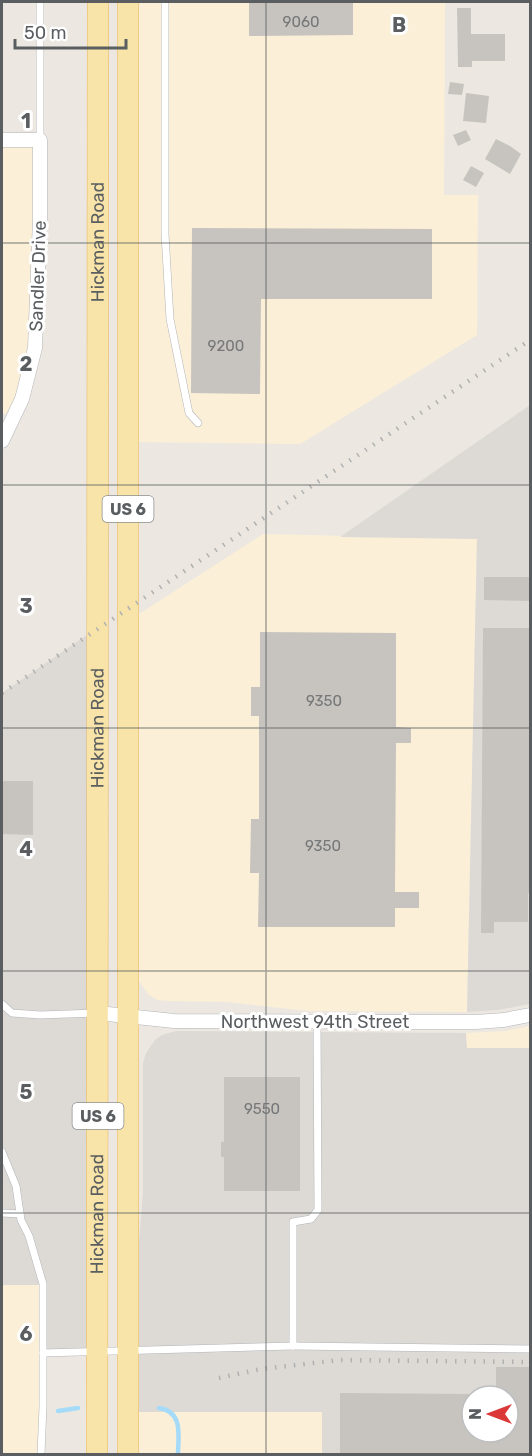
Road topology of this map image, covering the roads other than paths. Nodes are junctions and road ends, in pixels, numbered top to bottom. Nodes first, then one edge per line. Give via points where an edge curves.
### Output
1 (40, 2) edge
2 (98, 2) edge
3 (128, 2) edge
4 (165, 2) edge
5 (2, 140) edge
6 (40, 140) junction
7 (198, 423) dead end
8 (2, 441) edge
9 (2, 1004) edge
10 (98, 1013) junction
11 (531, 1015) edge
12 (128, 1016) junction
13 (317, 1022) junction
14 (2, 1152) edge
15 (2, 1213) edge
16 (20, 1214) junction
17 (293, 1346) junction
18 (531, 1349) edge
19 (127, 1350) junction
20 (97, 1351) junction
21 (43, 1353) junction
22 (41, 1455) edge
23 (97, 1455) edge
24 (128, 1455) edge

1 - 6 lane
2 - 10 main road, Hickman Road / US 6
3 - 12 main road, Hickman Road / US 6
4 - 7 lane via 165,234 170,319 189,413
5 - 6 street
6 - 8 street, Sandler Drive via 35,348 22,399
9 - 10 lane via 12,1013
10 - 12 street, Northwest 94th Street
10 - 20 main road, Hickman Road / US 6
11 - 13 street, Northwest 94th Street via 476,1022
12 - 13 street, Northwest 94th Street via 174,1021
12 - 19 main road, Hickman Road / US 6
13 - 17 lane via 318,1210 311,1219 293,1222
14 - 16 lane via 16,1186
15 - 16 lane
16 - 21 lane via 43,1284
17 - 18 lane
17 - 19 lane
19 - 20 lane
19 - 24 main road, Hickman Road / US 6
20 - 21 lane
20 - 23 main road, Hickman Road / US 6
21 - 22 lane

